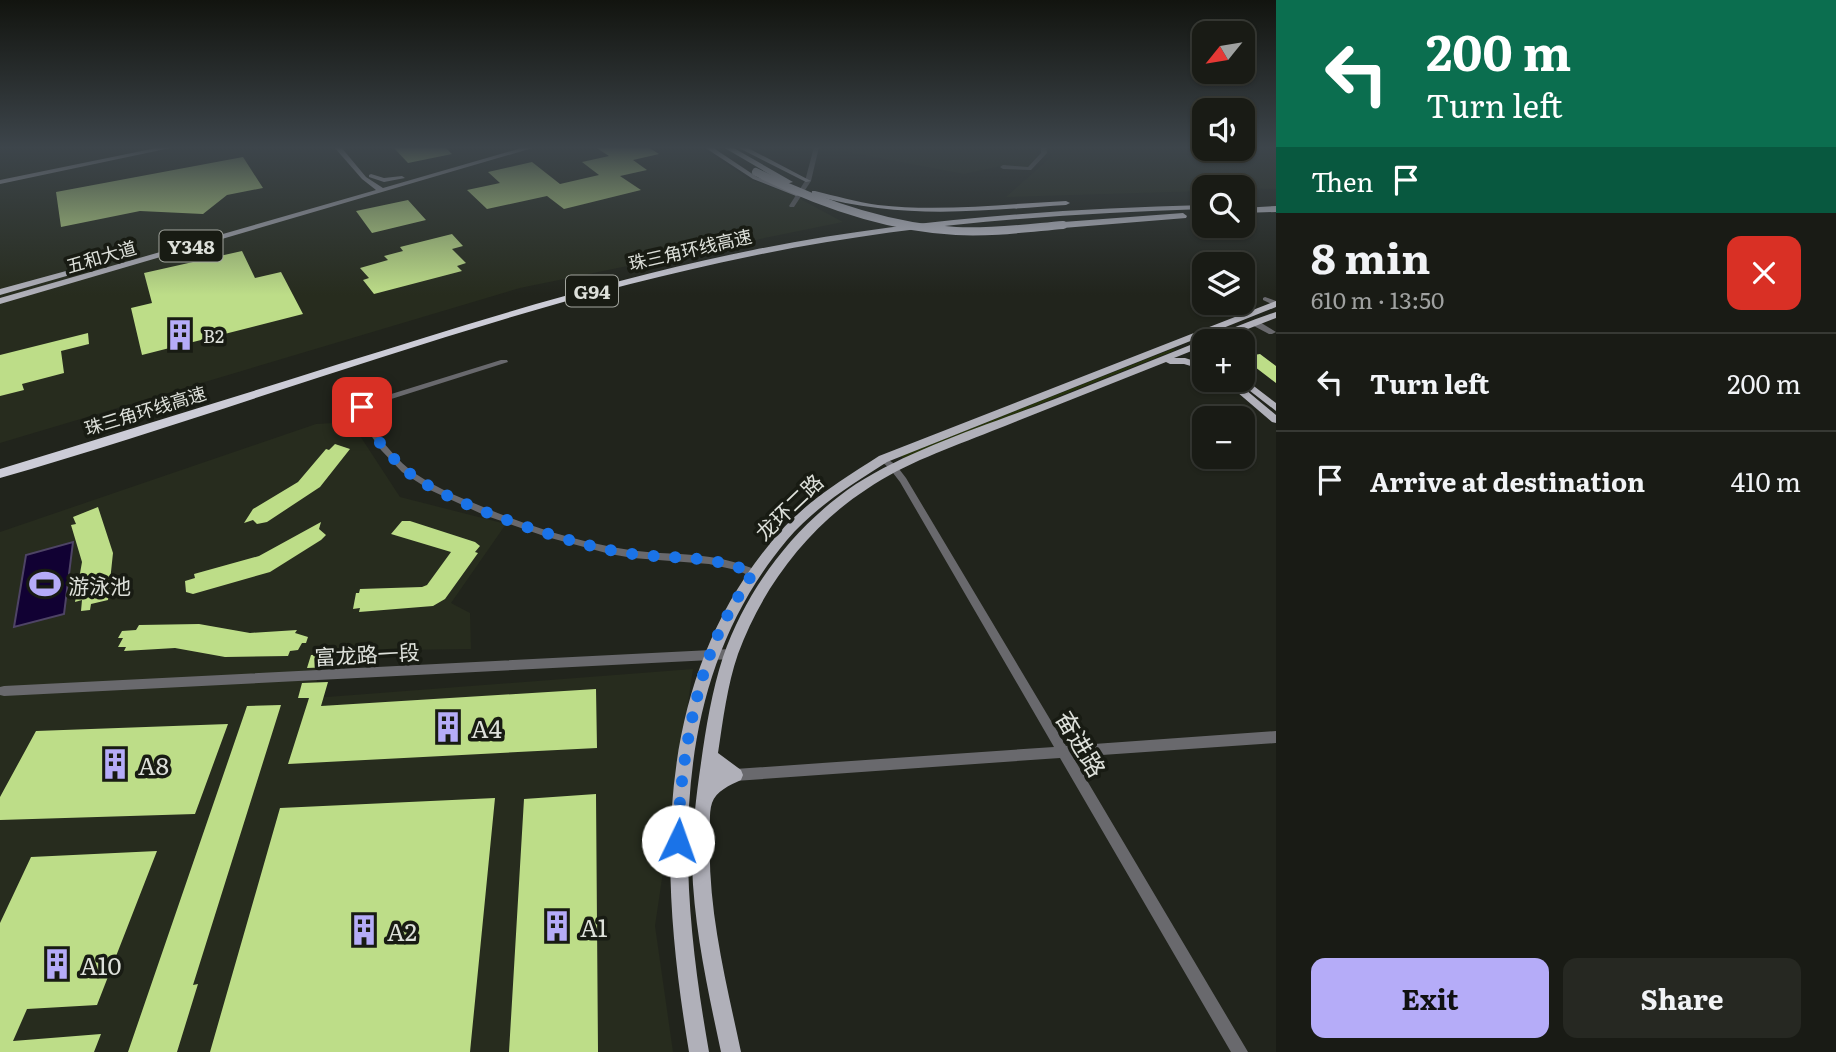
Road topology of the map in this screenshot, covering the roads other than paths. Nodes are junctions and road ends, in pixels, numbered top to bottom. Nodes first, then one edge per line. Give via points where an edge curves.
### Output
1 (341, 196) edge
2 (347, 196) edge
3 (798, 196) edge
4 (814, 196) edge
5 (826, 196) edge
6 (1255, 202) edge
7 (1276, 202) edge
8 (1192, 203) edge
9 (1192, 203) edge
10 (1192, 204) edge
11 (792, 206) dead end
12 (1276, 208) edge
13 (1255, 209) edge
14 (1192, 215) edge
15 (0, 292) edge
16 (1265, 299) dead end
17 (0, 301) edge
18 (1276, 304) edge
19 (1257, 312) joint
20 (1276, 315) edge
21 (1255, 323) junction
22 (1227, 329) edge
23 (1242, 329) edge
24 (1272, 332) dead end
25 (1192, 347) edge
26 (1192, 347) edge
27 (504, 362) dead end
28 (1152, 364) junction
29 (1192, 364) edge
30 (1244, 392) edge
31 (1250, 392) edge
32 (1276, 408) edge
33 (1276, 420) edge
34 (889, 463) junction
35 (0, 464) edge
36 (0, 474) edge
37 (753, 573) junction
38 (732, 654) junction
39 (710, 655) junction
40 (1, 692) edge
41 (1276, 737) edge
42 (1064, 753) junction
43 (710, 757) junction
44 (735, 775) junction
45 (705, 797) junction
46 (699, 1052) edge
47 (731, 1052) edge
48 (1240, 1052) edge

1 - 15 main road, 五和大道 / Y348
2 - 17 main road, 五和大道 / Y348
3 - 11 street
4 - 14 highway, bridge via 913,226 971,231
5 - 8 highway, bridge via 909,211
6 - 7 highway
9 - 35 highway, 珠三角环线高速 / G94 via 1057,208 920,220 678,263 539,299
10 - 36 highway, 珠三角环线高速 / G94 via 933,225 803,243 694,265 545,304
12 - 13 highway
16 - 18 street
18 - 19 main road, 龙环二路
19 - 22 main road, 龙环二路
20 - 21 main road, 龙环二路
21 - 23 main road, 龙环二路
21 - 24 street
25 - 28 main road, 龙环二路
26 - 34 main road, 龙环二路
27 - 37 street via 359,410 406,471 450,496 594,546 632,554 708,559
28 - 29 main road via 1179,360
28 - 34 main road, 龙环二路
30 - 33 main road
31 - 32 main road
34 - 37 main road, 龙环二路 via 838,486 812,507
34 - 38 main road, 龙环二路 via 832,508 791,550 757,601
34 - 42 street, 奋进路
37 - 39 main road, 龙环二路
38 - 39 street, 富龙路一段
38 - 43 main road, 龙环二路
39 - 40 street, 富龙路一段
39 - 46 main road, 龙环二路 via 694,718 678,822 683,943
41 - 42 street
42 - 44 street
42 - 48 street, 奋进路
43 - 44 main road
43 - 45 main road, 龙环二路
44 - 45 main road via 718,783
45 - 47 main road, 龙环二路 via 702,878

